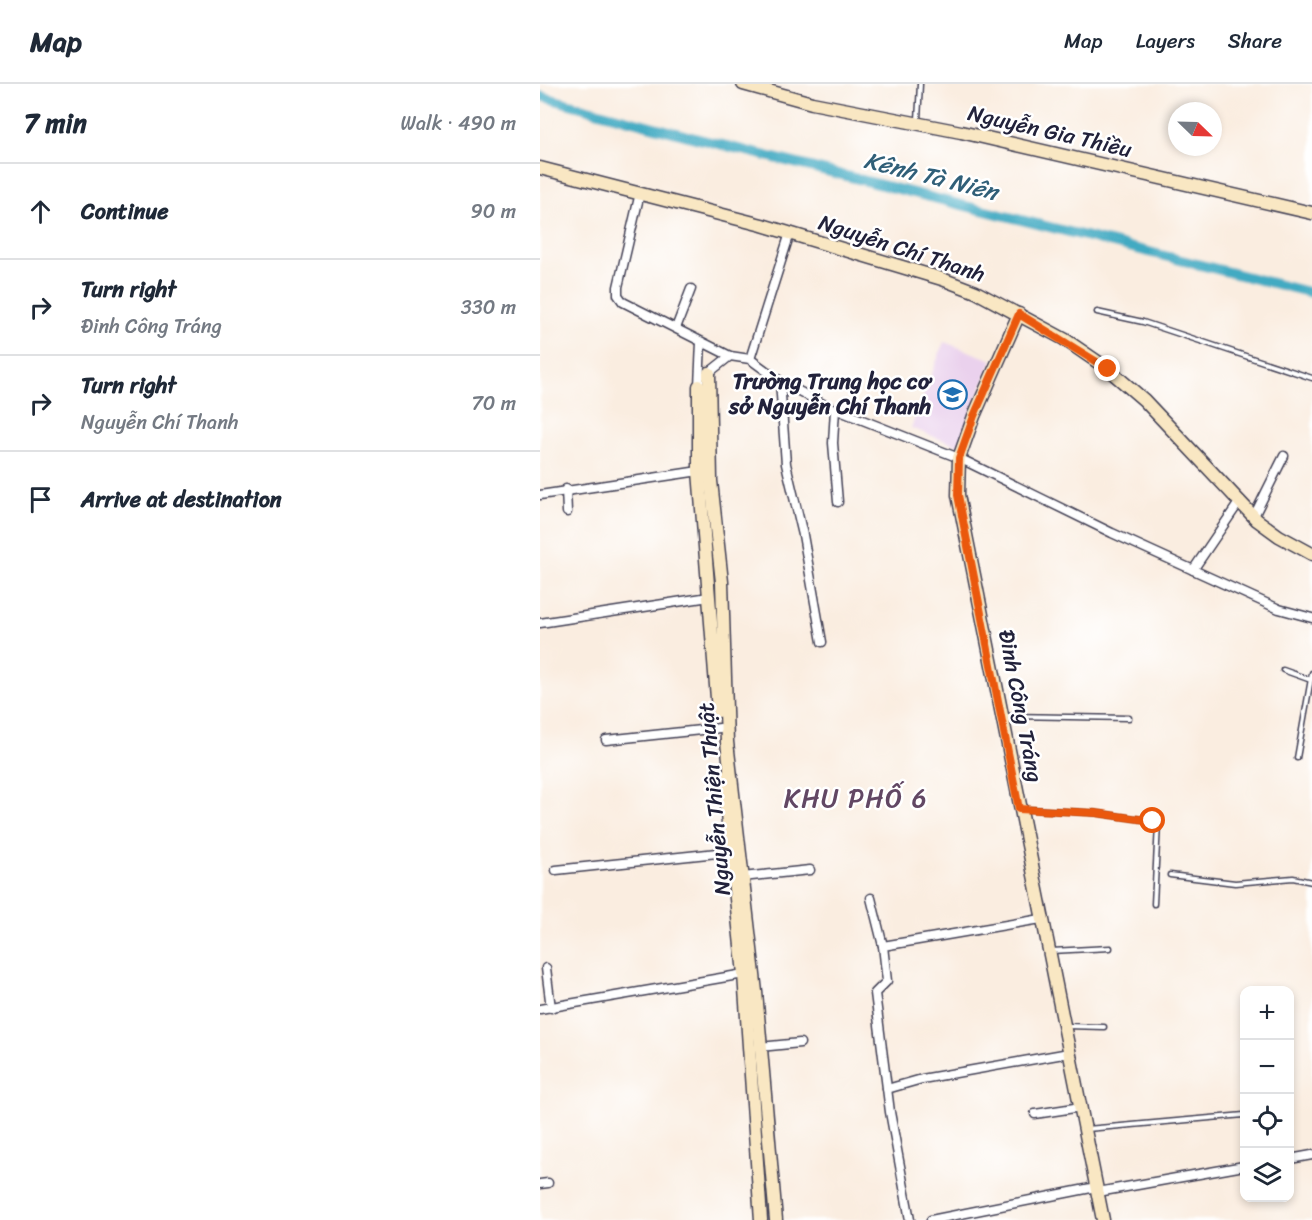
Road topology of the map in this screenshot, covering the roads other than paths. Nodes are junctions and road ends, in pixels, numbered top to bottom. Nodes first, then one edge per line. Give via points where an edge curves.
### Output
1 (743, 84) edge
2 (920, 84) edge
3 (918, 124) junction
4 (540, 168) edge
5 (640, 193) junction
6 (1312, 213) edge
7 (790, 233) junction
8 (691, 290) dead end
9 (1097, 312) dead end
10 (1019, 314) junction
11 (676, 328) junction
12 (701, 342) junction
13 (730, 356) junction
14 (750, 358) junction
15 (709, 373) junction
16 (1312, 378) edge
17 (780, 381) junction
18 (699, 386) junction
19 (835, 409) junction
20 (1284, 456) dead end
21 (959, 458) junction
22 (699, 471) junction
23 (566, 489) junction
24 (540, 495) edge
25 (1240, 501) junction
26 (838, 502) dead end
27 (567, 512) dead end
28 (1254, 516) junction
29 (1312, 554) edge
30 (1193, 570) junction
31 (709, 597) junction
32 (1312, 618) edge
33 (540, 623) edge
34 (822, 642) dead end
35 (1283, 670) dead end
36 (1312, 673) edge
37 (720, 677) junction
38 (1311, 680) edge
39 (1001, 716) junction
40 (1129, 718) dead end
41 (720, 728) junction
42 (606, 740) dead end
43 (1297, 758) dead end
44 (1019, 809) junction
45 (735, 851) junction
46 (556, 870) dead end
47 (810, 870) dead end
48 (1170, 875) dead end
49 (742, 877) junction
50 (1312, 882) edge
51 (871, 898) dead end
52 (1154, 904) dead end
53 (1041, 919) junction
54 (883, 946) junction
55 (1110, 948) dead end
56 (1047, 951) junction
57 (546, 968) dead end
58 (744, 974) junction
59 (550, 1008) junction
60 (540, 1009) edge
61 (1063, 1026) junction
62 (1104, 1028) dead end
63 (800, 1043) dead end
64 (760, 1047) junction
65 (1069, 1053) junction
66 (887, 1089) junction
67 (1081, 1107) junction
68 (1035, 1114) dead end
69 (1240, 1115) edge
70 (1085, 1129) junction
71 (1312, 1155) edge
72 (1294, 1158) edge
73 (1240, 1167) edge
74 (1097, 1190) junction
75 (761, 1220) edge
76 (776, 1220) edge
77 (910, 1220) edge
78 (932, 1220) edge
79 (1103, 1220) edge

1 - 3 street, Nguyễn Gia Thiều via 812,103
2 - 3 lane
3 - 6 street, Nguyễn Gia Thiều
4 - 5 street, Nguyễn Chí Thanh
5 - 7 street, Nguyễn Chí Thanh
5 - 11 street via 618,295 623,302
7 - 10 street, Nguyễn Chí Thanh via 942,279
7 - 14 street
8 - 11 street
9 - 16 lane via 1143,322
10 - 21 street, Đinh Công Tráng
10 - 25 street, Nguyễn Chí Thanh via 1108,369 1144,400
11 - 12 street
12 - 13 street
12 - 18 street, Nguyễn Thiện Thuật
13 - 14 street
13 - 15 street
14 - 17 street
15 - 18 street
15 - 37 street, Nguyễn Thiện Thuật via 711,481 722,582
17 - 19 street
17 - 34 street via 786,464
18 - 22 street, Nguyễn Thiện Thuật
19 - 21 street
19 - 26 street via 833,442
20 - 28 street
21 - 30 street
21 - 39 street, Đinh Công Tráng via 958,495
22 - 23 street
22 - 31 street, Nguyễn Thiện Thuật
23 - 24 street
23 - 27 street
25 - 28 street, Nguyễn Chí Thanh
25 - 30 street
28 - 29 street, Nguyễn Chí Thanh via 1279,536
30 - 32 street via 1279,609
31 - 33 street
31 - 37 street, Nguyễn Thiện Thuật
35 - 38 lane
36 - 38 lane
37 - 41 street, Nguyễn Thiện Thuật
37 - 45 street, Nguyễn Thiện Thuật
38 - 43 lane
39 - 40 lane
39 - 44 street, Đinh Công Tráng
41 - 42 street
41 - 45 street, Nguyễn Thiện Thuật
44 - 52 lane via 1096,813 1158,824
44 - 53 street, Đinh Công Tráng
45 - 46 street
45 - 49 street, Nguyễn Thiện Thuật
45 - 58 street, Nguyễn Thiện Thuật
47 - 49 street
48 - 50 lane via 1235,883 1293,878
49 - 64 street, Nguyễn Thiện Thuật
51 - 54 street
53 - 54 street
53 - 56 street, Đinh Công Tráng
54 - 66 street via 886,983 875,993
55 - 56 lane
56 - 61 street, Đinh Công Tráng
57 - 59 street
58 - 59 street
58 - 75 street, Nguyễn Thiện Thuật
59 - 60 street
61 - 62 lane
61 - 65 street, Đinh Công Tráng
63 - 64 street
64 - 76 street, Nguyễn Thiện Thuật
65 - 66 street via 922,1079
65 - 67 street, Đinh Công Tráng
66 - 77 street
67 - 68 street
67 - 70 street, Đinh Công Tráng
69 - 70 lane
70 - 74 street, Đinh Công Tráng
71 - 72 street
73 - 74 street
74 - 78 street
74 - 79 street, Đinh Công Tráng

